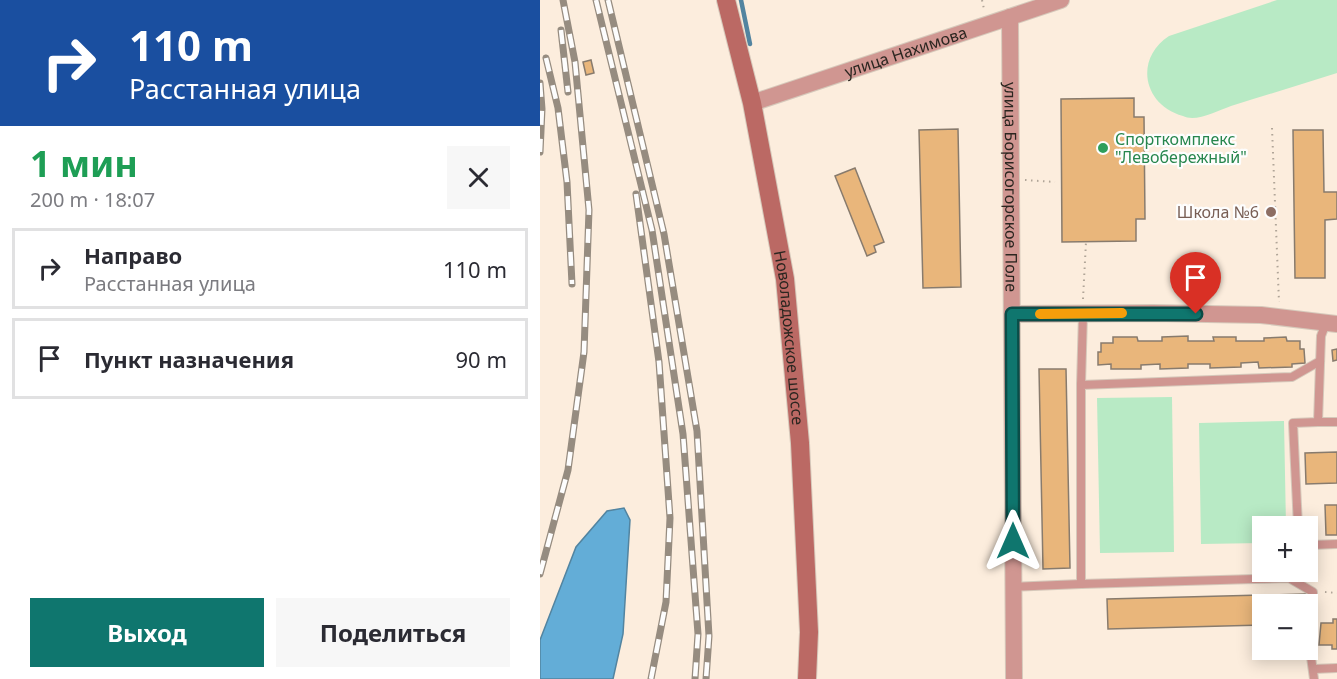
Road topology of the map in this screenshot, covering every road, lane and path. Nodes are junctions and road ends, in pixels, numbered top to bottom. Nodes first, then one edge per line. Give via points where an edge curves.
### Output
1 (726, 0) edge
2 (1061, 0) edge
3 (1010, 17) junction
4 (752, 103) junction
5 (1272, 128) dead end
6 (1011, 179) junction
7 (1055, 182) dead end
8 (1086, 242) dead end
9 (1083, 307) junction
10 (1012, 314) junction
11 (1282, 316) junction
12 (1332, 323) edge
13 (1320, 361) junction
14 (1081, 385) junction
15 (1318, 422) junction
16 (1337, 422) edge
17 (1298, 516) edge
18 (1318, 543) edge
19 (1337, 544) edge
20 (1312, 582) edge
21 (1081, 584) junction
22 (1013, 587) junction
23 (1313, 592) junction
24 (1337, 668) edge
25 (1314, 669) junction
26 (807, 679) edge
27 (1014, 679) edge
28 (1314, 679) edge

1 - 4 main road, Новоладожское шоссе
2 - 3 street, улица Нахимова
3 - 4 street, улица Нахимова
3 - 6 street, улица Борисогорское Поле
4 - 26 main road, Новоладожское шоссе via 788,302 801,455 809,632
5 - 11 path
6 - 7 path
6 - 10 street, улица Борисогорское Поле
8 - 9 path
9 - 10 street
9 - 11 street
9 - 14 lane
10 - 22 street, улица Борисогорское Поле
11 - 12 street
12 - 13 lane via 1321,336
13 - 14 lane via 1292,377
13 - 15 lane
14 - 21 lane
15 - 16 lane
15 - 17 lane via 1293,423
18 - 19 lane
20 - 23 path
21 - 22 lane
21 - 23 lane via 1289,578
22 - 27 street, улица Борисогорское Поле
23 - 25 lane
24 - 25 lane
25 - 28 lane

